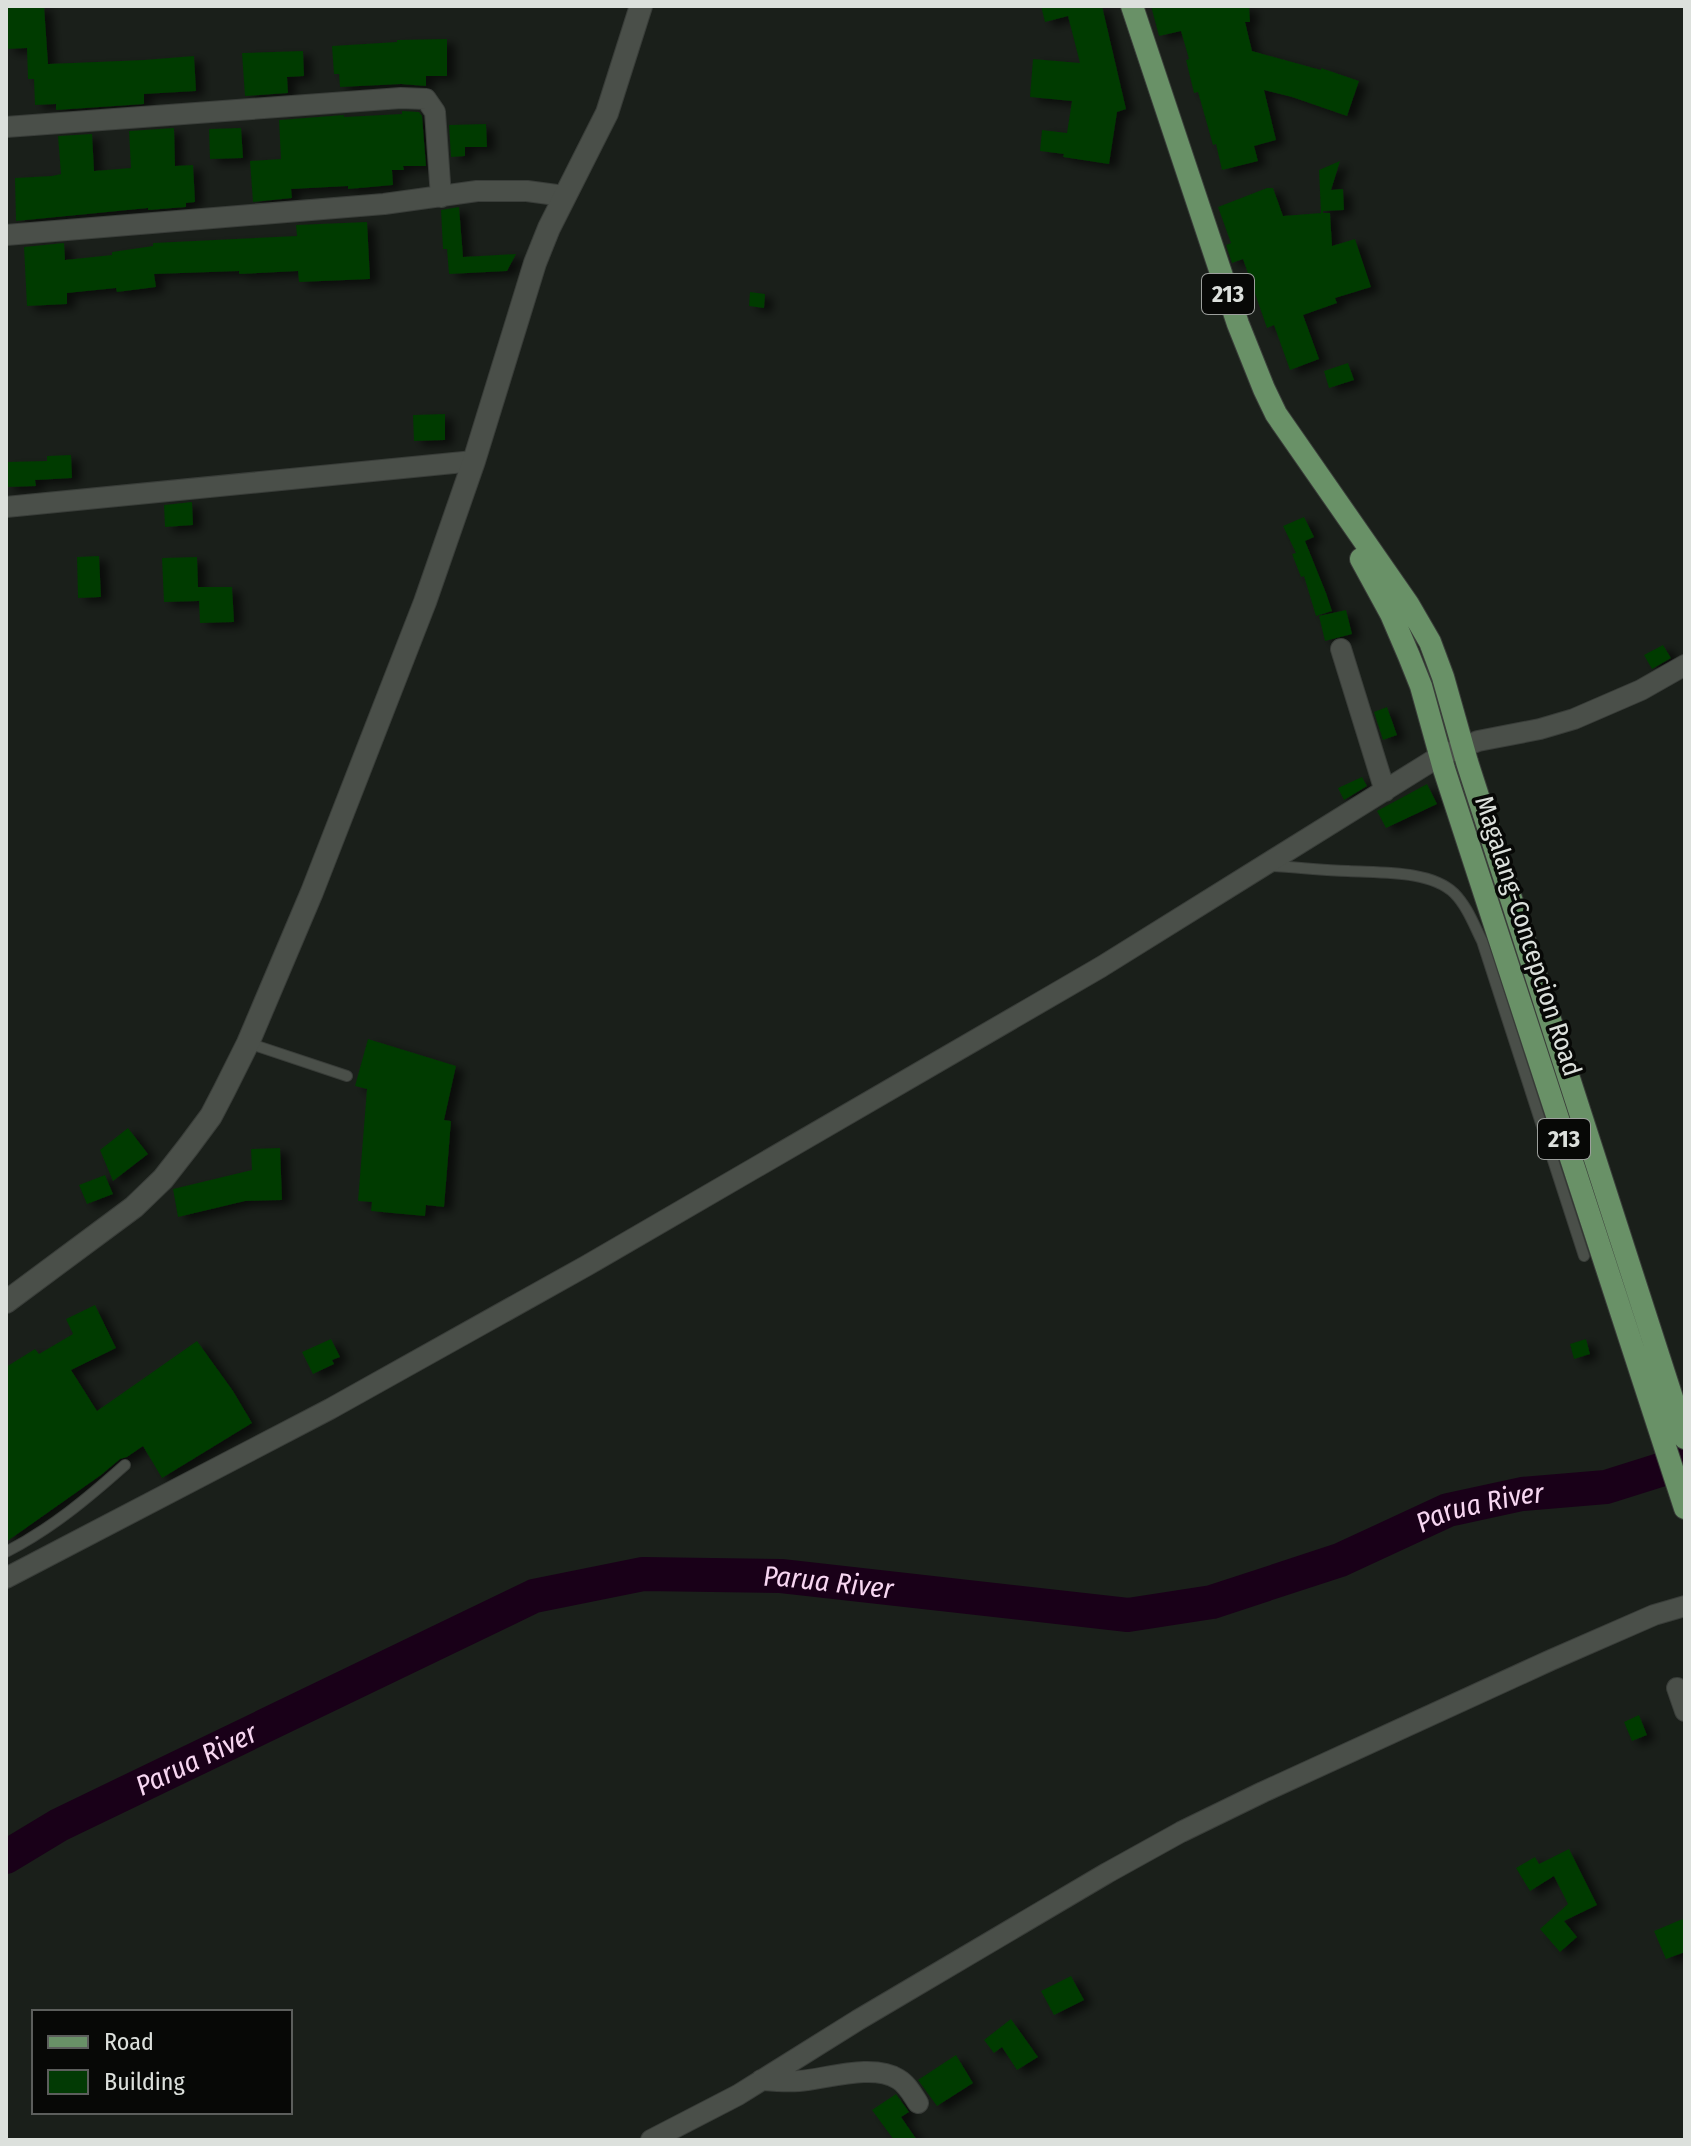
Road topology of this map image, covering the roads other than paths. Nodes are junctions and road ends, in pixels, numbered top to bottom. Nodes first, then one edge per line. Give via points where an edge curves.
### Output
1 (641, 6) edge
2 (1132, 6) edge
3 (6, 127) edge
4 (564, 196) junction
5 (441, 197) junction
6 (6, 235) edge
7 (1296, 442) junction
8 (474, 461) junction
9 (6, 507) edge
10 (1341, 649) dead end
11 (1685, 665) edge
12 (1464, 754) junction
13 (1442, 762) junction
14 (1385, 791) junction
15 (1260, 866) junction
16 (248, 1043) junction
17 (347, 1076) dead end
18 (1584, 1256) dead end
19 (6, 1302) edge
20 (1685, 1438) edge
21 (125, 1465) dead end
22 (1685, 1508) edge
23 (6, 1552) edge
24 (6, 1578) edge
25 (1685, 1606) edge
26 (1677, 1688) dead end
27 (1685, 1711) edge
28 (761, 2080) junction
29 (918, 2103) dead end
30 (651, 2140) edge

1 - 4 street via 607,113
2 - 7 main road, Magalang-Concepcion Road / 213 via 1238,324 1276,414
3 - 5 street via 426,99 435,112
4 - 5 street via 504,190
4 - 8 street via 535,263
5 - 6 street
7 - 12 main road, Magalang-Concepcion Road / 213 via 1430,642
7 - 13 main road, Magalang-Concepcion Road / 213 via 1391,614 1421,686
8 - 9 street
8 - 16 street via 356,784
10 - 14 street
11 - 12 street via 1574,719 1478,741
12 - 13 street
12 - 20 main road, Magalang-Concepcion Road / 213
13 - 14 street
13 - 22 main road, Magalang-Concepcion Road / 213
14 - 15 street
15 - 18 lane via 1426,878 1443,884 1463,903 1482,941
15 - 24 street via 1101,967 586,1266 330,1409
16 - 17 lane
16 - 19 street via 211,1116 163,1179 134,1207
21 - 23 lane via 61,1519
25 - 28 street via 1551,1660 1181,1832
26 - 27 street
28 - 29 street via 886,2074 907,2086
28 - 30 street

